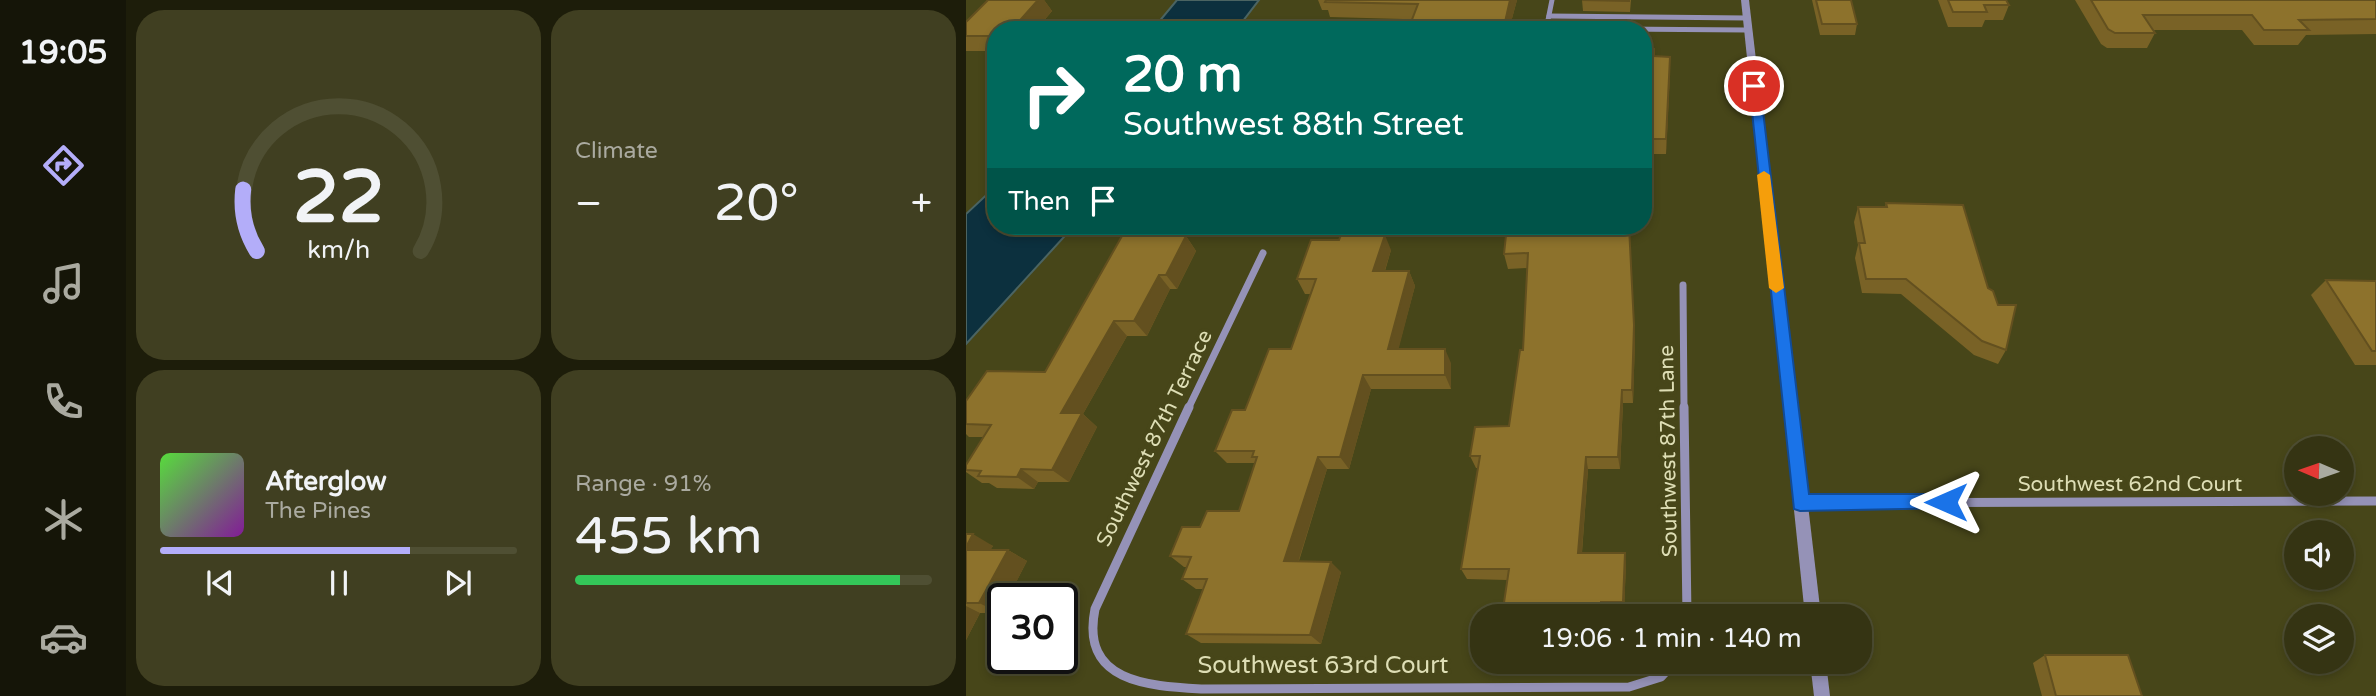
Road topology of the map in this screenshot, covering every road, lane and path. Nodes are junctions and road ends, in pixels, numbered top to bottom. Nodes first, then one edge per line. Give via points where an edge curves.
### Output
1 (1552, 0) edge
2 (1745, 0) edge
3 (1549, 16) junction
4 (1548, 21) edge
5 (1747, 24) junction
6 (1652, 27) edge
7 (1264, 253) dead end
8 (1684, 285) dead end
9 (2376, 501) edge
10 (1800, 503) junction
11 (1687, 604) edge
12 (1812, 604) edge
13 (1090, 643) joint
14 (1665, 674) edge
15 (1819, 674) edge
16 (1211, 691) edge
17 (1258, 692) edge
18 (1822, 696) edge

1 - 3 street
2 - 5 street
3 - 4 street
3 - 5 street
5 - 6 street
5 - 10 street
7 - 13 street, Southwest 87th Terrace via 1115,557 1091,620
8 - 11 street, Southwest 87th Lane
9 - 10 street, Southwest 62nd Court
10 - 12 street
13 - 16 street, Southwest 63rd Court via 1099,660 1120,675
14 - 17 street, Southwest 63rd Court via 1655,682 1629,687
15 - 18 street
16 - 17 street, Southwest 63rd Court

